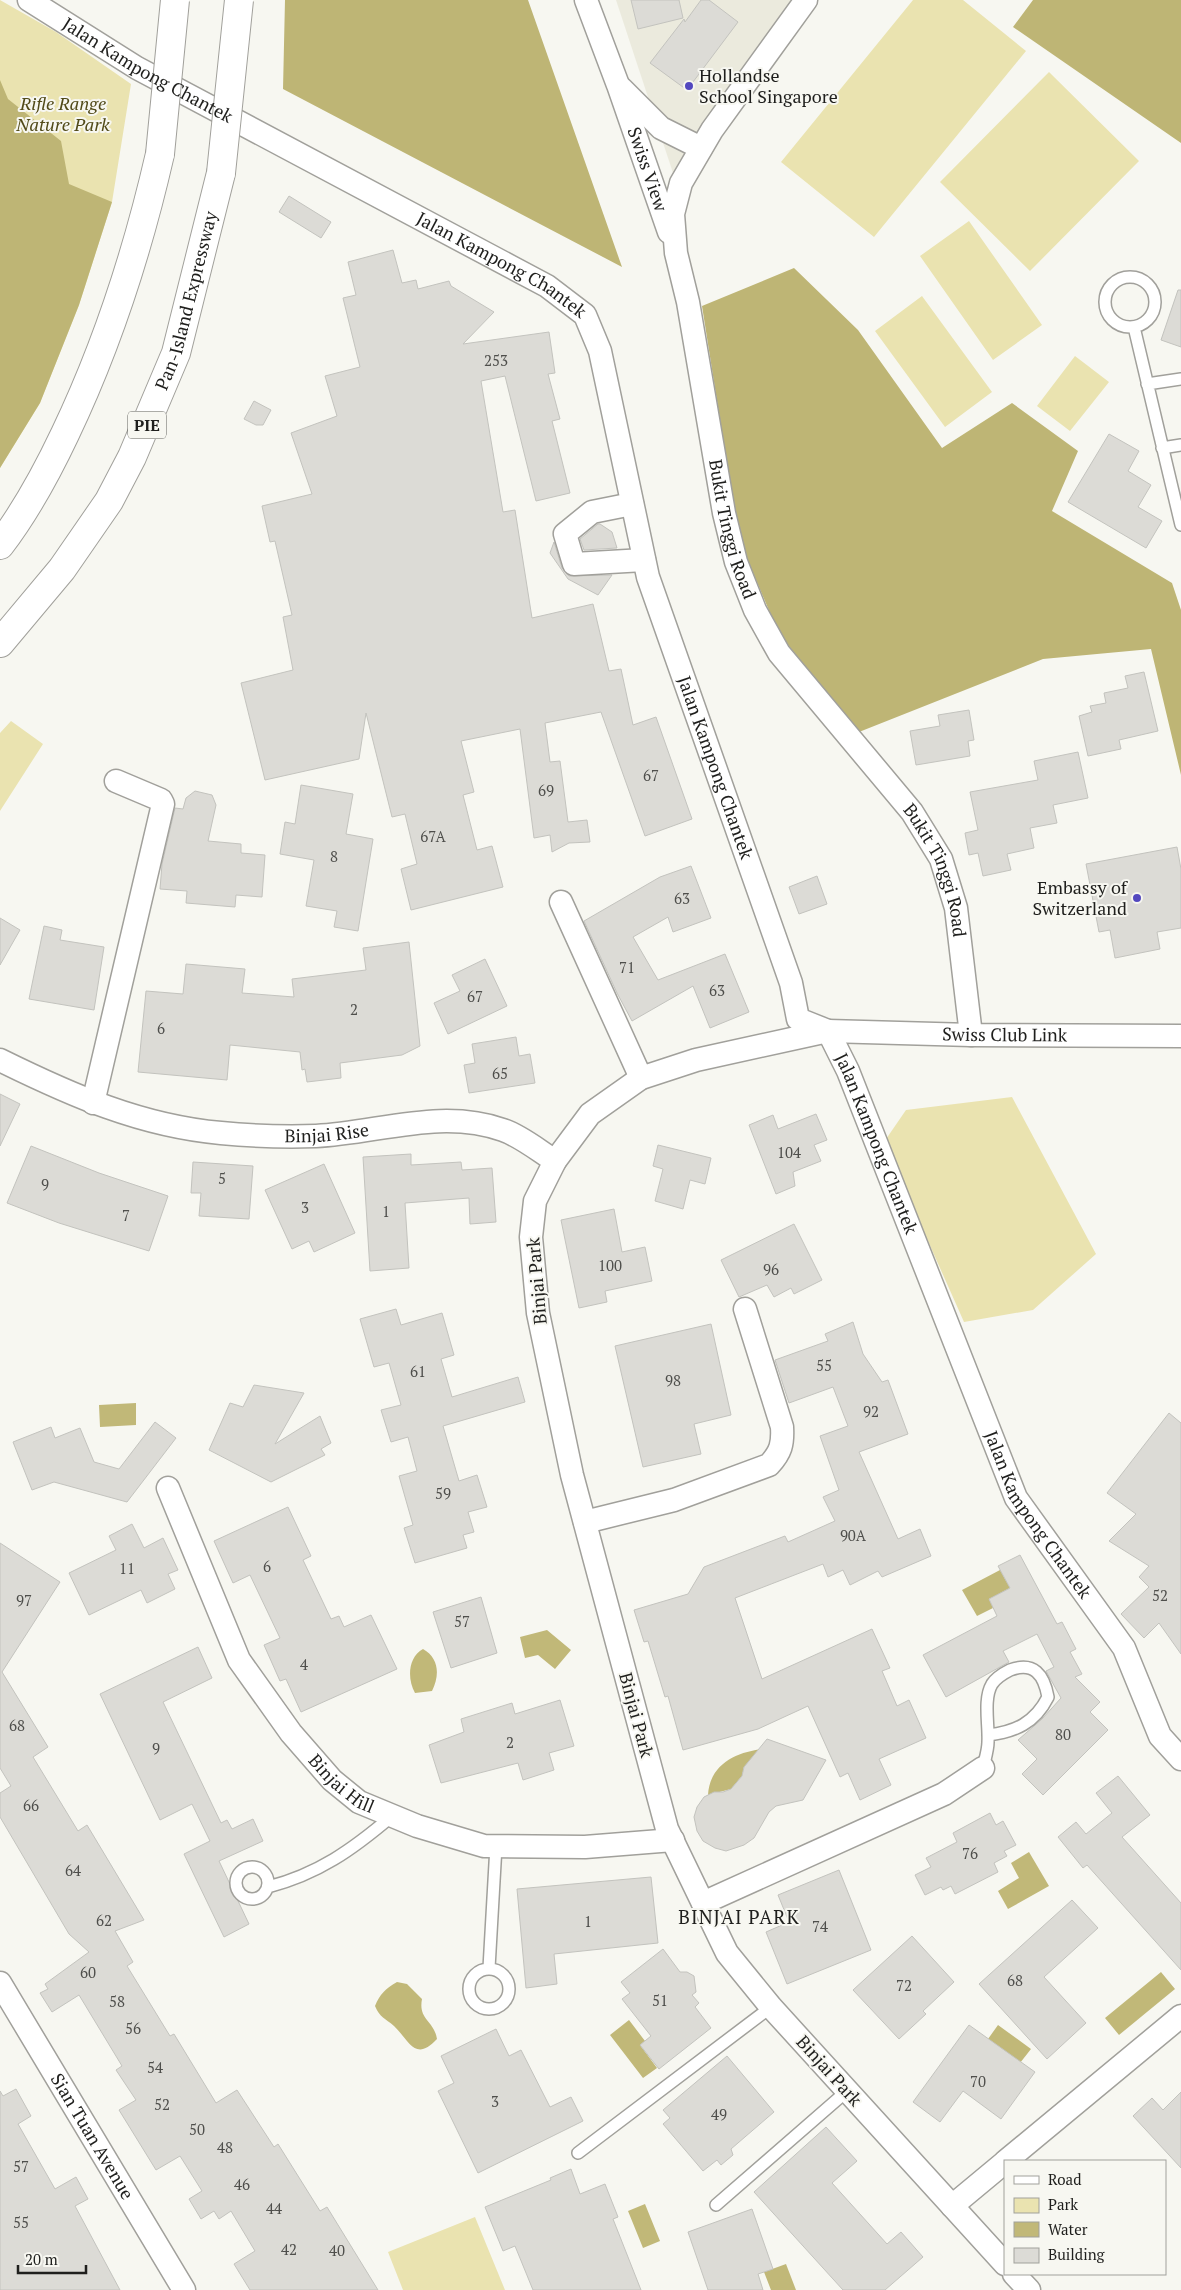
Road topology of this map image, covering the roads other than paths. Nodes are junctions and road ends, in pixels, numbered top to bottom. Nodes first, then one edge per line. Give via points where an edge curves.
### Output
1 (29, 0) edge
2 (175, 0) edge
3 (239, 0) edge
4 (586, 0) edge
5 (806, 0) edge
6 (50, 5) edge
7 (618, 85) junction
8 (701, 148) junction
9 (676, 253) junction
10 (1134, 327) junction
11 (1181, 379) edge
12 (1147, 384) junction
13 (1181, 445) edge
14 (1162, 448) junction
15 (632, 504) junction
16 (1181, 525) edge
17 (0, 545) edge
18 (644, 560) junction
19 (0, 643) edge
20 (116, 781) dead end
21 (561, 902) dead end
22 (828, 1031) junction
23 (971, 1035) junction
24 (1181, 1036) edge
25 (0, 1060) edge
26 (641, 1078) junction
27 (93, 1103) junction
28 (555, 1161) junction
29 (745, 1309) dead end
30 (168, 1488) dead end
31 (585, 1522) junction
32 (988, 1735) junction
33 (1181, 1759) edge
34 (983, 1768) joint
35 (392, 1816) junction
36 (673, 1840) junction
37 (496, 1846) junction
38 (268, 1887) dead end
39 (703, 1902) junction
40 (489, 1968) dead end
41 (0, 1983) edge
42 (771, 2008) junction
43 (1181, 2016) edge
44 (847, 2091) junction
45 (578, 2153) dead end
46 (1007, 2160) edge
47 (1004, 2163) edge
48 (716, 2205) dead end
49 (952, 2206) junction
50 (1004, 2263) edge
51 (1015, 2275) edge
52 (184, 2290) edge
53 (1029, 2290) edge

1 - 6 street, Jalan Kampong Chantek
2 - 17 highway, bridge via 160,154 134,258 79,404 48,470
3 - 19 highway, Pan-Island Expressway / PIE, bridge via 221,172 176,353 132,457 109,501 62,569
4 - 7 street, Swiss View
5 - 8 street, Bukit Tinggi Road
6 - 15 street, Jalan Kampong Chantek via 137,68 547,286 585,315 600,352
7 - 8 street, Swiss View via 661,128
7 - 9 street, Swiss View
8 - 9 street, Bukit Tinggi Road via 681,183 673,214
9 - 23 street, Bukit Tinggi Road via 736,562 755,610 779,652 912,812 941,859 956,908
10 - 10 lane via 1115,323 1105,307 1109,288 1125,278 1144,282 1155,298 1151,317
10 - 12 lane
11 - 12 lane
12 - 14 lane
13 - 14 lane
14 - 16 lane
15 - 18 street, Jalan Kampong Chantek
15 - 18 street via 592,512 566,534 574,564
18 - 22 street, Jalan Kampong Chantek via 791,983 798,1019
20 - 27 street via 161,800 163,804
21 - 26 street
22 - 23 street, Swiss Club Link
22 - 26 street, Binjai Park via 696,1060
22 - 33 street, Jalan Kampong Chantek via 848,1071 1016,1498 1124,1648 1160,1736
23 - 24 street, Swiss Club Link
25 - 27 street, Binjai Rise
26 - 28 street, Binjai Park via 590,1114
27 - 28 street, Binjai Rise via 163,1125 221,1133 316,1136 433,1120 473,1124 504,1130
28 - 31 street, Binjai Park via 535,1201 532,1246 538,1313
29 - 31 street via 782,1426 783,1445 778,1455 769,1465 718,1485 674,1500
30 - 35 street, Binjai Hill via 239,1660 291,1733 332,1780 359,1802
31 - 36 street, Binjai Park via 667,1829
32 - 32 lane via 988,1700 992,1685 998,1677 1017,1668 1028,1666 1035,1669 1043,1677 1048,1697 1039,1714 1017,1729
32 - 34 lane
34 - 39 street via 944,1794
35 - 37 street, Binjai Hill via 484,1846
35 - 38 lane via 363,1841 325,1866 296,1880
36 - 37 street, Binjai Hill via 585,1847
36 - 39 street, Binjai Park
37 - 40 lane
39 - 42 street, Binjai Park via 728,1953
41 - 52 street, Sian Tuan Avenue
42 - 44 street, Binjai Park
42 - 45 lane
43 - 46 street
44 - 48 lane
44 - 49 street, Binjai Park
47 - 49 street
49 - 50 street, Binjai Park
51 - 53 street

